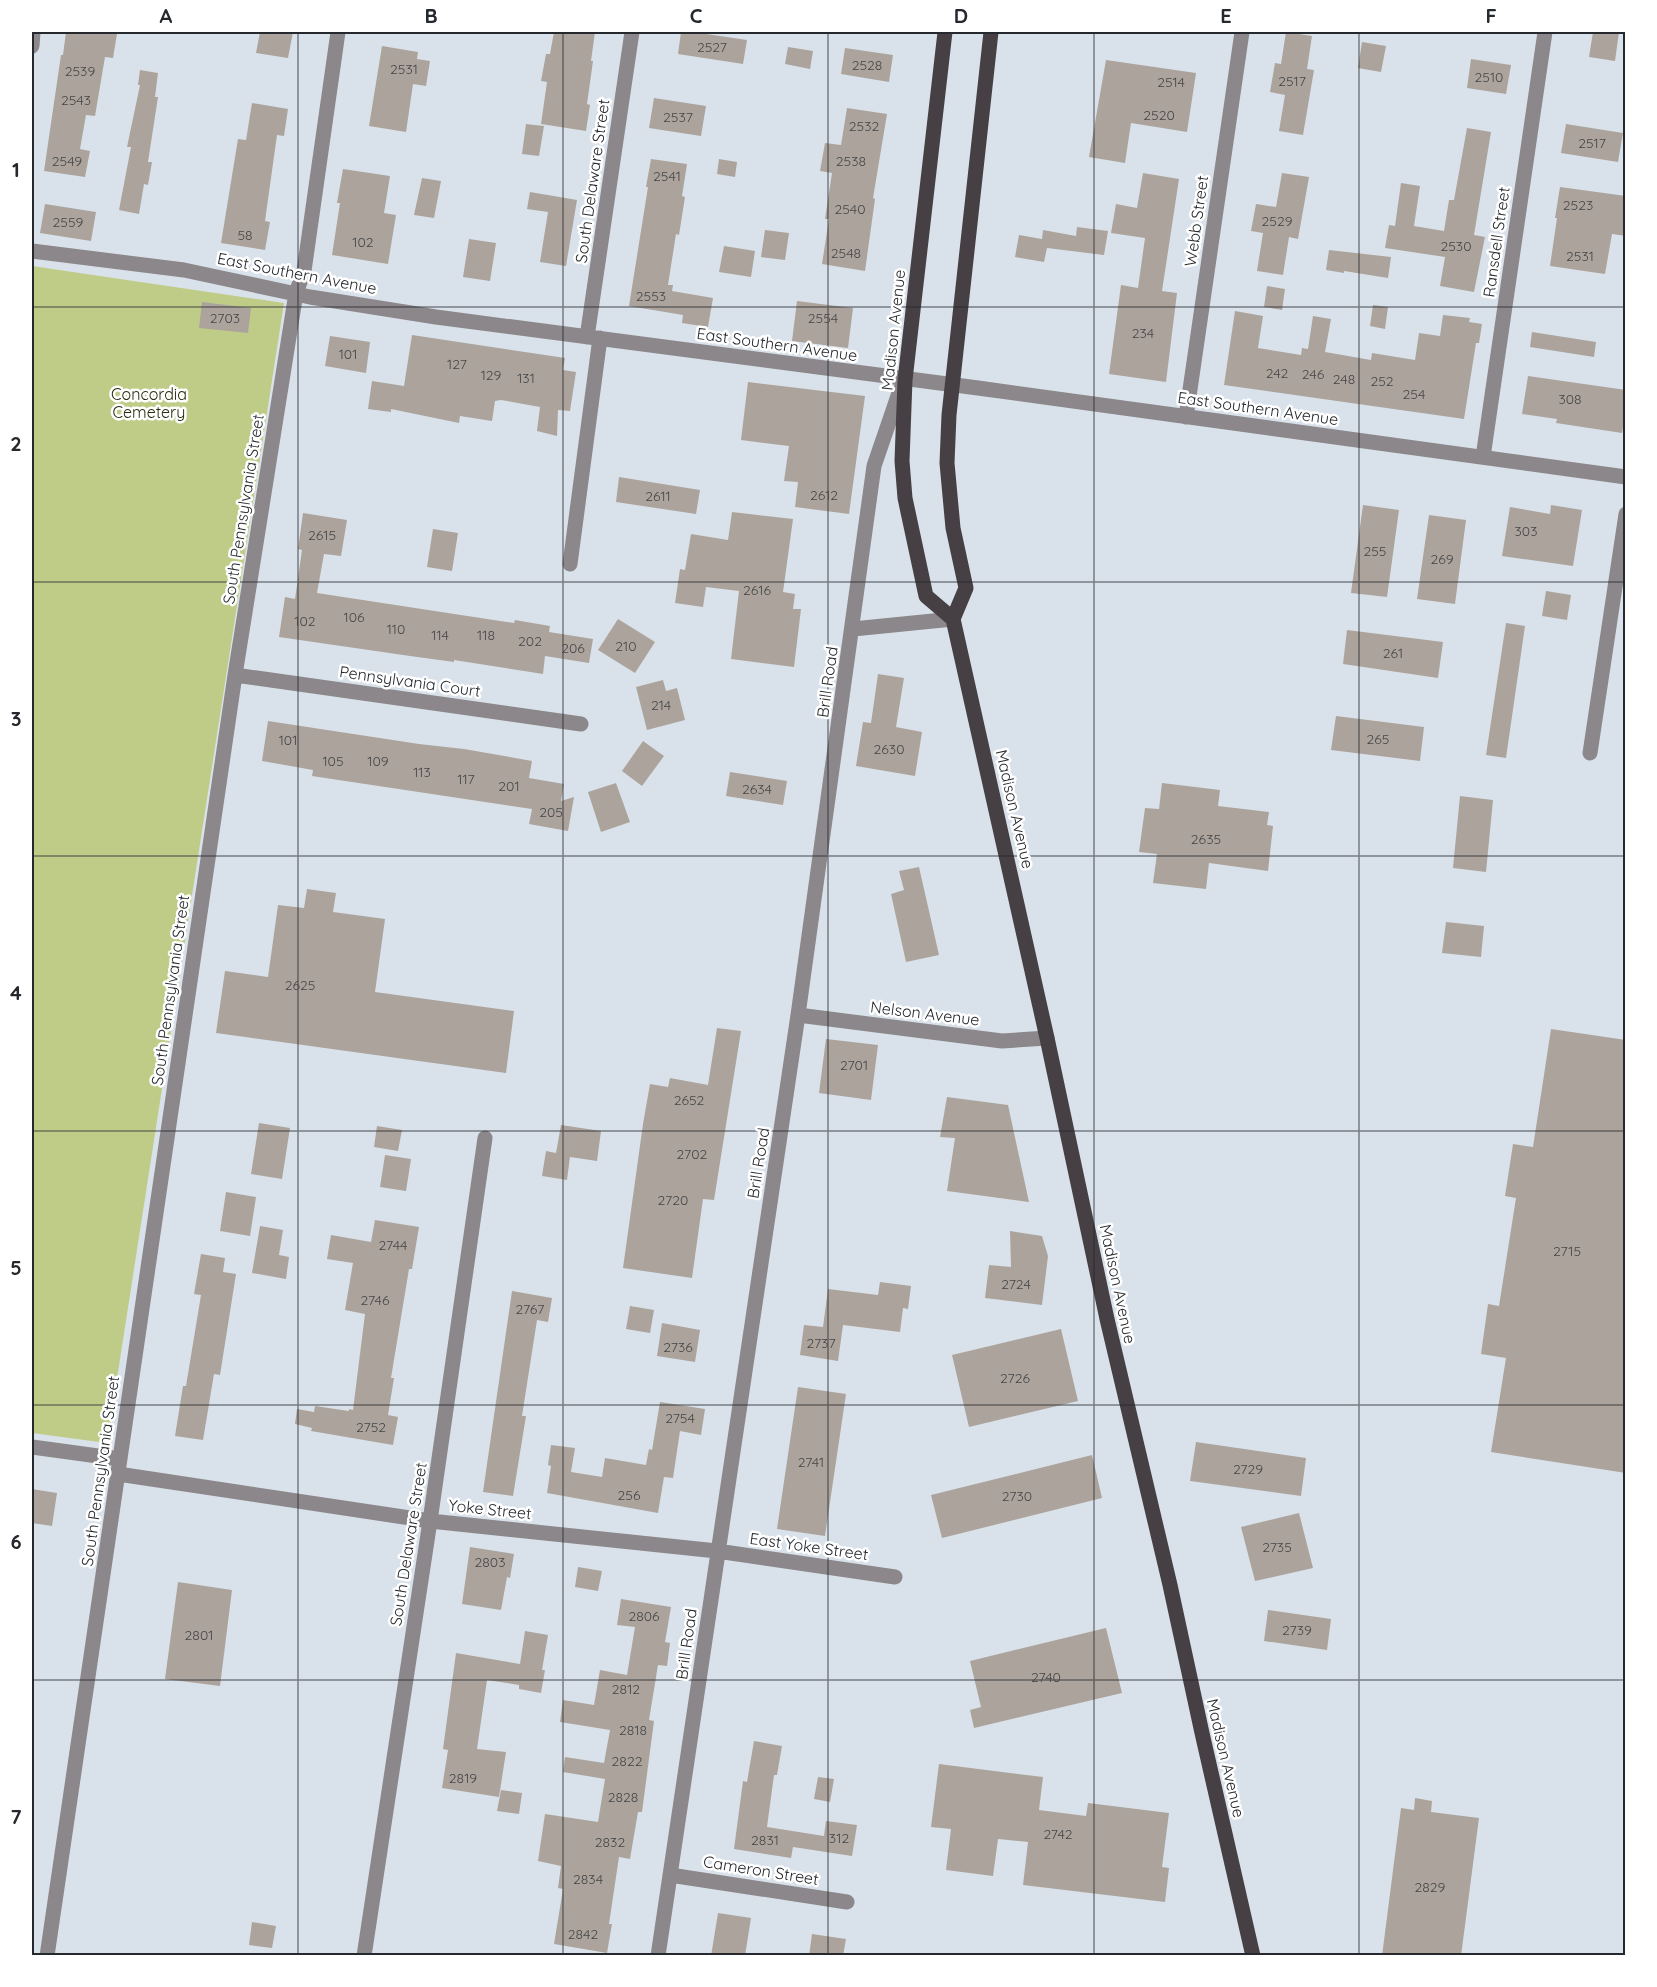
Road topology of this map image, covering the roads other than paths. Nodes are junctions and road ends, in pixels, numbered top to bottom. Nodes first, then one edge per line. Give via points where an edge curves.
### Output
1 (33, 32) edge
2 (338, 32) edge
3 (632, 32) edge
4 (945, 32) edge
5 (992, 32) edge
6 (1242, 32) edge
7 (1545, 32) edge
8 (32, 46) edge
9 (32, 251) edge
10 (296, 293) junction
11 (593, 337) junction
12 (905, 380) junction
13 (952, 384) junction
14 (1186, 417) junction
15 (1483, 458) junction
16 (1626, 477) edge
17 (1626, 514) edge
18 (570, 564) dead end
19 (1620, 588) edge
20 (953, 619) junction
21 (853, 628) junction
22 (235, 675) junction
23 (581, 724) dead end
24 (1590, 753) dead end
25 (798, 1015) junction
26 (1047, 1038) junction
27 (485, 1138) dead end
28 (32, 1447) edge
29 (119, 1466) junction
30 (430, 1521) junction
31 (717, 1551) junction
32 (895, 1577) dead end
33 (670, 1875) junction
34 (847, 1902) dead end
35 (47, 1956) edge
36 (364, 1956) edge
37 (658, 1956) edge
38 (1254, 1956) edge

1 - 8 street
2 - 10 street, South Pennsylvania Street via 304,271
3 - 11 street, South Delaware Street
4 - 12 main road, Madison Avenue
5 - 13 main road
6 - 14 street, Webb Street
7 - 15 street, Ransdell Street
9 - 10 street, East Southern Avenue via 184,270
10 - 11 street, East Southern Avenue via 436,317
10 - 22 street, South Pennsylvania Street
11 - 12 street, East Southern Avenue
11 - 18 street, South Delaware Street
12 - 13 street, East Southern Avenue
12 - 20 main road, Madison Avenue via 902,461 912,535 926,596
12 - 21 street, Brill Road via 874,466
13 - 14 street, East Southern Avenue
13 - 20 main road via 947,463 953,528 966,588
14 - 15 street, East Southern Avenue
15 - 16 street, East Southern Avenue
17 - 19 street
19 - 24 street
20 - 21 street
20 - 26 main road, Madison Avenue
21 - 25 street, Brill Road
22 - 23 street, Pennsylvania Court
22 - 29 street, South Pennsylvania Street
25 - 26 street, Nelson Avenue via 1002,1041
25 - 31 street, Brill Road
26 - 38 main road, Madison Avenue via 1107,1319
27 - 30 street, South Delaware Street
28 - 29 street, Yoke Street
29 - 30 street, Yoke Street
29 - 35 street, South Pennsylvania Street
30 - 31 street, Yoke Street
30 - 36 street, South Delaware Street
31 - 32 street, East Yoke Street
31 - 33 street, Brill Road
33 - 34 street, Cameron Street
33 - 37 street, Brill Road

